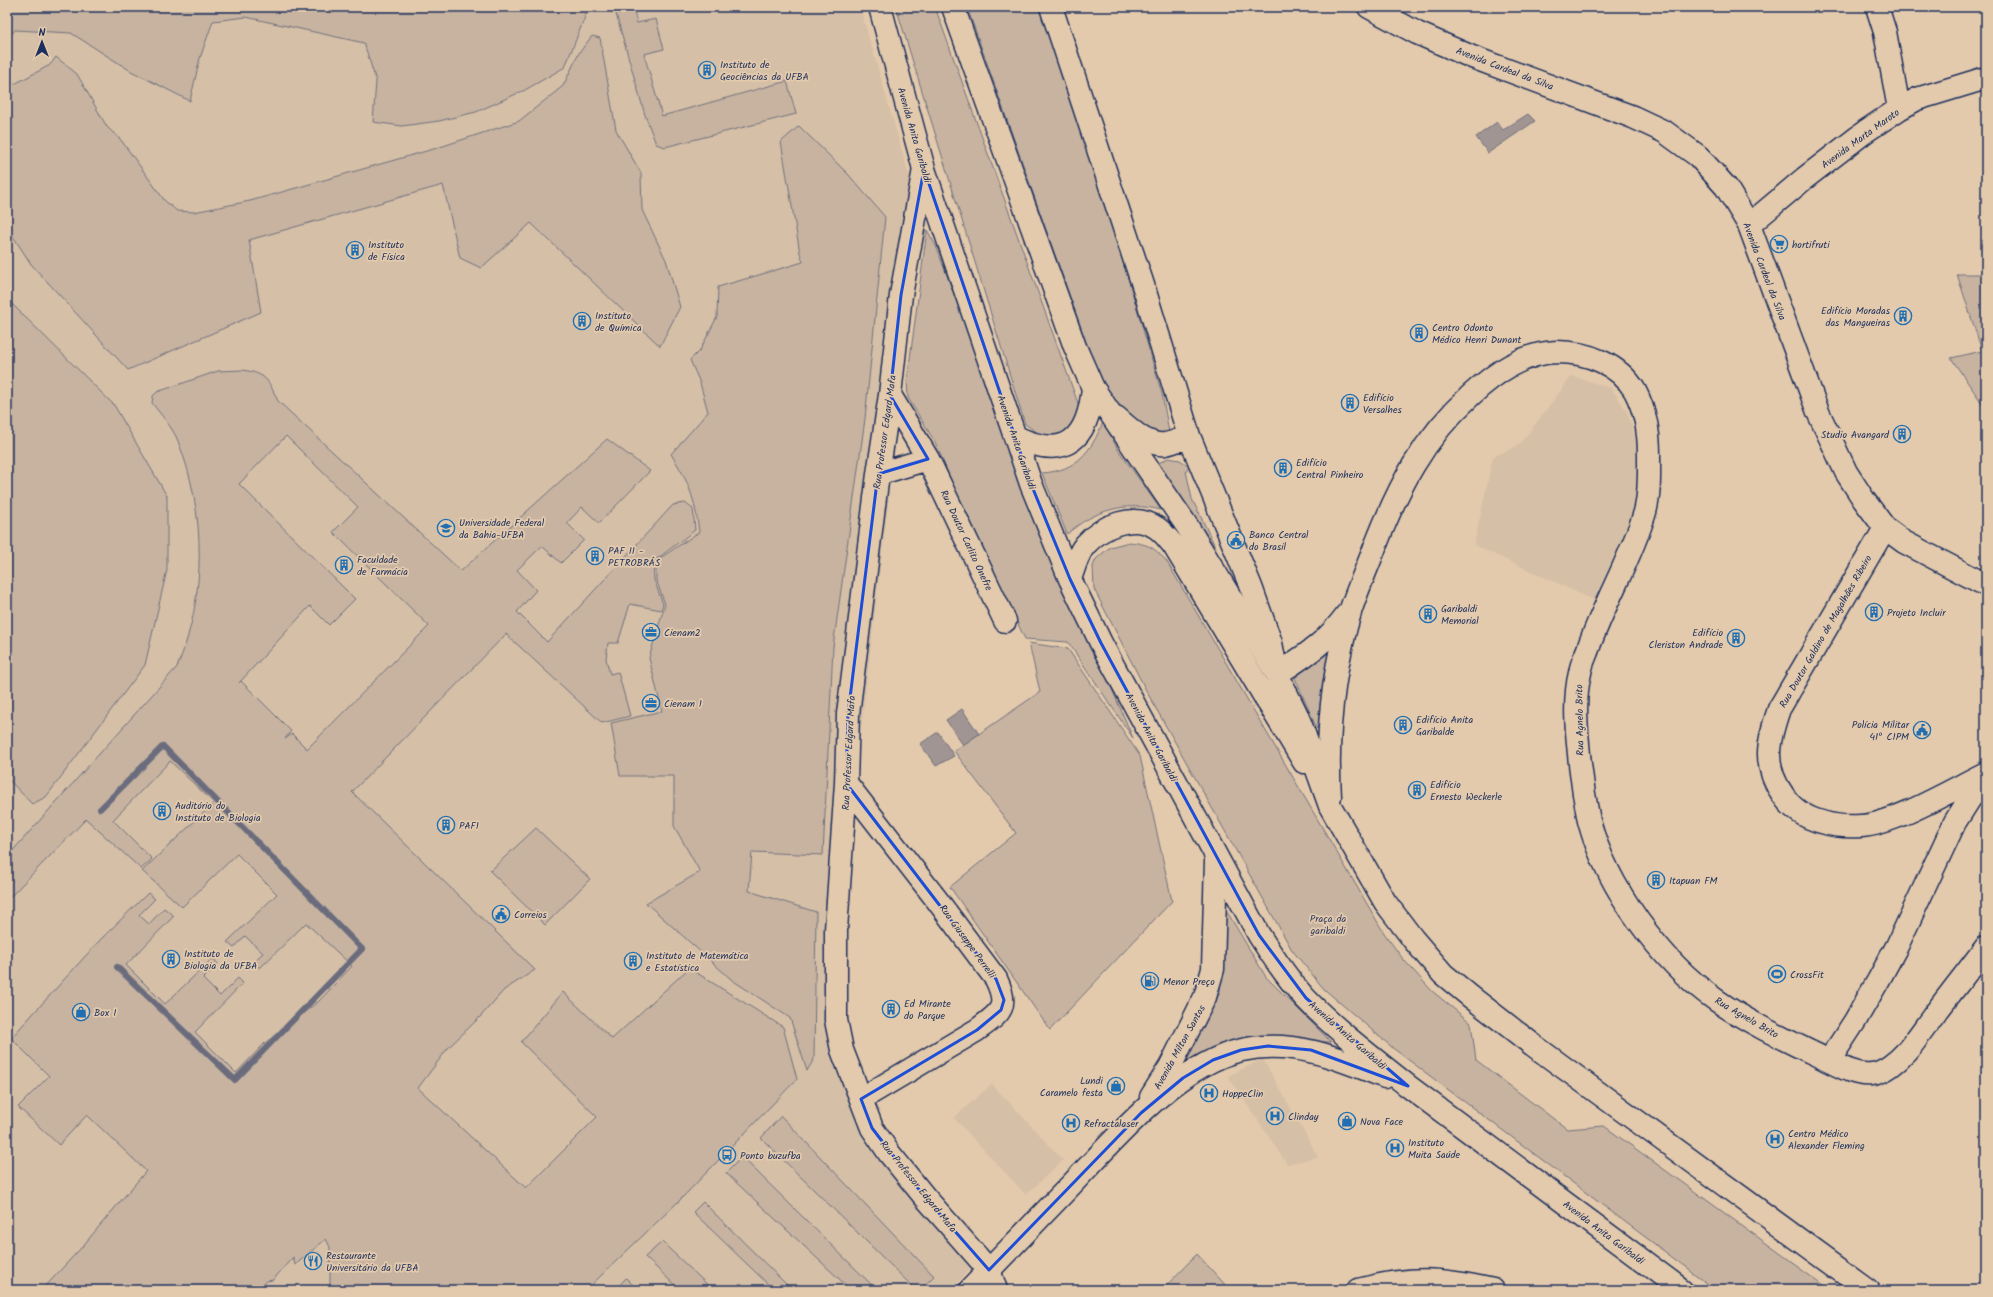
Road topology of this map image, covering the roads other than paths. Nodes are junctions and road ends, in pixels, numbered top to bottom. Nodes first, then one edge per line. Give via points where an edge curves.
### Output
1 (880, 7) edge
2 (953, 7) edge
3 (1051, 7) edge
4 (1369, 7) edge
5 (1877, 7) edge
6 (1986, 78) edge
7 (1899, 109) junction
8 (924, 169) junction
9 (1749, 225) junction
10 (1093, 388) junction
11 (890, 396) junction
12 (1110, 413) junction
13 (1189, 436) junction
14 (1016, 437) junction
15 (928, 459) junction
16 (878, 474) junction
17 (1885, 528) junction
18 (1070, 579) junction
19 (1986, 585) edge
20 (1352, 607) junction
21 (1005, 621) dead end
22 (1277, 674) junction
23 (1986, 773) edge
24 (846, 784) junction
25 (1330, 806) junction
26 (1216, 859) junction
27 (1986, 947) edge
28 (1829, 1062) junction
29 (1408, 1086) junction
30 (860, 1099) junction
31 (1141, 1113) junction
32 (993, 1280) edge
33 (970, 1290) edge
34 (1358, 1290) edge
35 (1493, 1290) edge
36 (1682, 1290) edge
37 (1868, 1290) edge

1 - 8 street, Avenida Anita Garibaldi
2 - 10 street via 1075,347
3 - 13 street via 1143,285
4 - 9 street, Avenida Cardeal da Silva via 1417,33 1472,57 1633,117 1665,132 1698,156 1726,186
5 - 7 street via 1885,32
6 - 7 street, Avenida Marta Maroto via 1918,99
7 - 9 street, Avenida Marta Maroto via 1805,178
8 - 11 street, Rua Professor Edgard Mafa via 901,295
8 - 14 street, Avenida Anita Garibaldi
9 - 17 street, Avenida Cardeal da Silva via 1831,441 1864,500
10 - 12 street
10 - 14 street via 1088,418 1080,432 1069,442 1053,447 1034,446
11 - 15 street, Rua Doutor Carlito Onefre
11 - 16 street, Rua Professor Edgard Mafa
12 - 13 street via 1153,443 1164,444
12 - 22 street via 1210,562
13 - 22 street via 1251,587 1271,643
14 - 18 street, Avenida Anita Garibaldi via 1031,484
15 - 16 street
15 - 21 street, Rua Doutor Carlito Onefre
16 - 24 street, Rua Professor Edgard Mafa via 848,714
17 - 19 street, Avenida Cardeal da Silva via 1904,542
17 - 23 street, Rua Doutor Galdino de Magalhães Ribeiro via 1779,709 1770,734 1768,757 1773,782 1789,804 1810,819 1835,826 1862,826 1894,818
18 - 25 street via 1084,546 1102,531 1130,520 1156,527 1174,546
18 - 26 street, Avenida Anita Garibaldi via 1101,643
20 - 22 street, Rua Agnelo Brito via 1323,642
20 - 25 street, Rua Agnelo Brito via 1336,678 1330,720
20 - 28 street, Rua Agnelo Brito via 1392,505 1409,471 1434,434 1487,380 1522,358 1544,352 1567,352 1594,358 1620,371 1635,391 1645,416 1650,444 1650,478 1646,510 1579,674 1578,744 1590,823 1606,867 1626,902 1680,970 1715,999 1747,1019
22 - 25 street via 1298,717
23 - 28 street via 1955,822 1878,981
24 - 30 street, Rua Professor Edgard Mafa via 836,930 836,1020 842,1050
24 - 30 street, Rua Giuseppe Perrelli via 938,900 996,979 1004,1000 1001,1010 977,1030
25 - 37 street via 1385,902 1443,974 1533,1045
26 - 29 street, Avenida Anita Garibaldi via 1259,935 1280,967 1306,998 1336,1027
26 - 31 street, Avenida Milton Santos via 1213,969 1206,997 1170,1066
27 - 28 street, Rua Agnelo Brito via 1904,1054 1883,1071 1871,1074 1855,1073
29 - 31 street, Avenida Milton Santos via 1341,1058 1311,1050 1268,1046 1241,1050 1213,1060 1184,1078
29 - 36 street, Avenida Anita Garibaldi
30 - 32 street, Rua Professor Edgard Mafa via 872,1128 889,1153
31 - 32 street, Avenida Milton Santos
32 - 33 street, Avenida Milton Santos
34 - 35 street via 1386,1282 1426,1279 1459,1282

